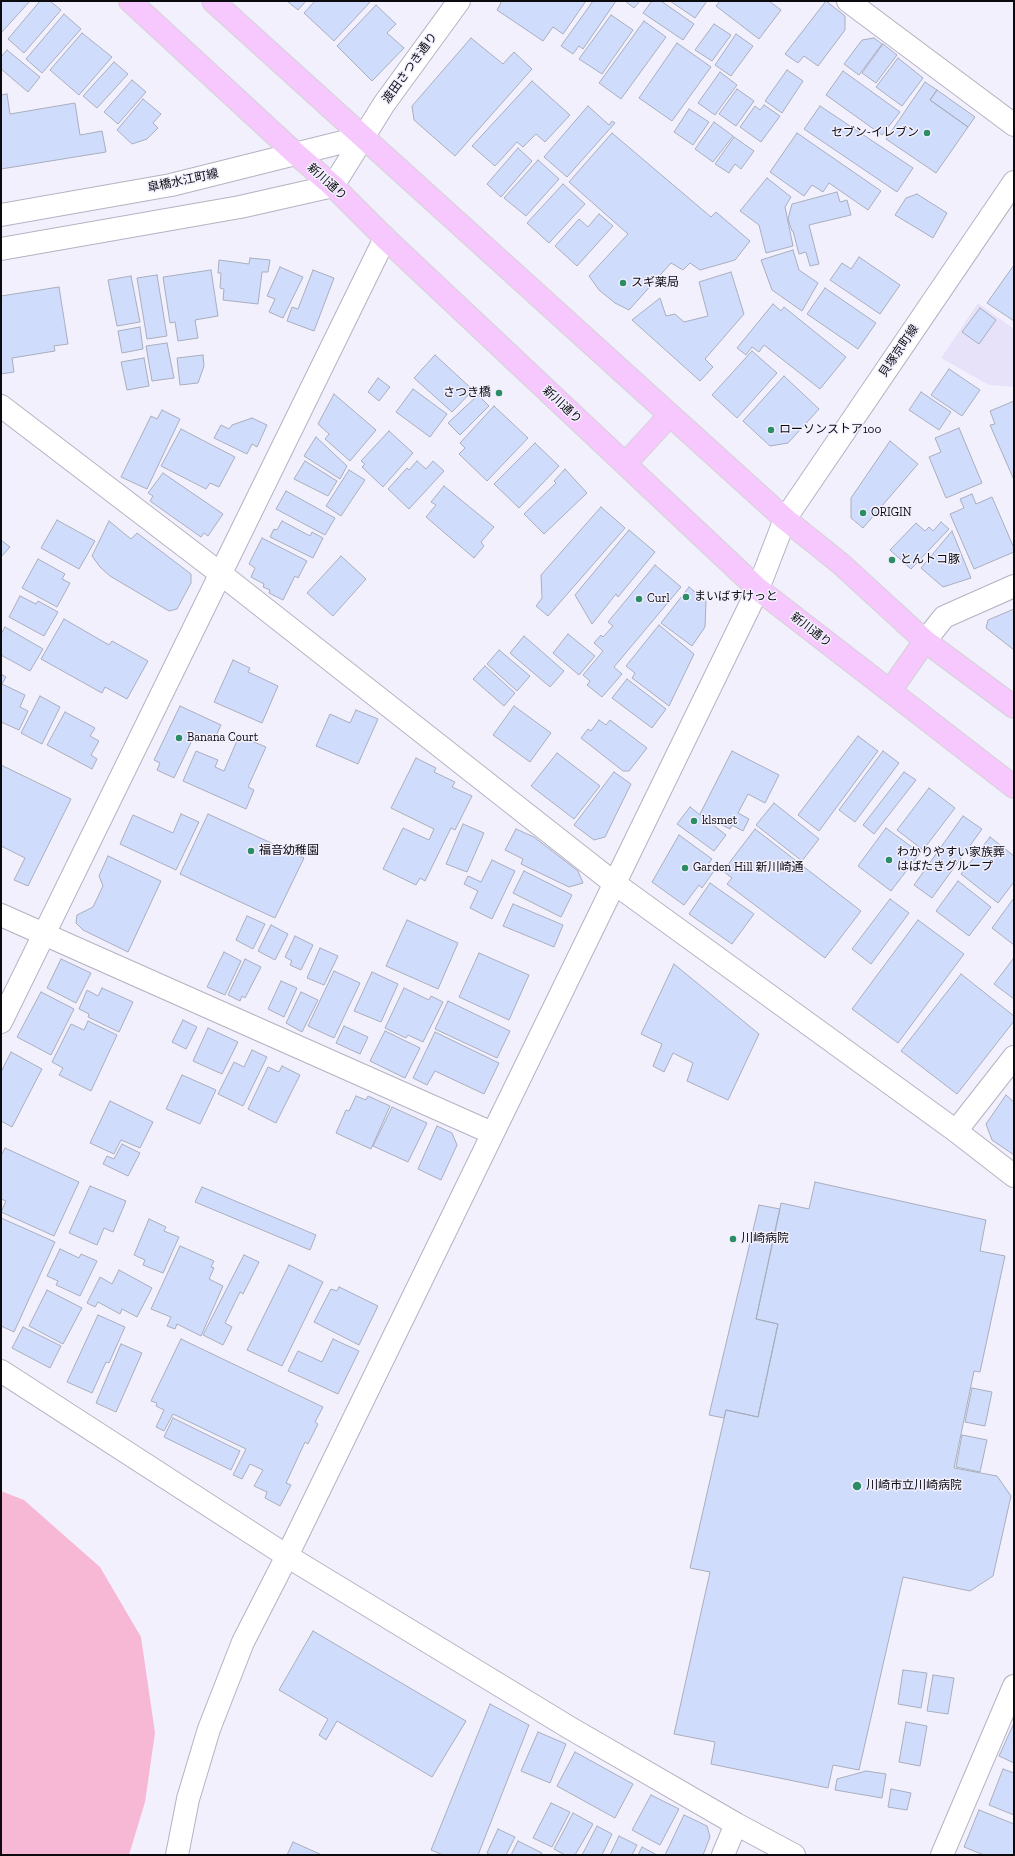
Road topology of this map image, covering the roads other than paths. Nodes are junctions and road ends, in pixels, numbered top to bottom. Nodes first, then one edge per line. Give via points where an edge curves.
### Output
1 (130, 1) edge
2 (213, 1) edge
3 (459, 1) edge
4 (848, 1) edge
5 (1014, 125) edge
6 (363, 136) junction
7 (296, 154) junction
8 (1014, 182) edge
9 (333, 186) junction
10 (1, 215) edge
11 (385, 238) junction
12 (1, 249) edge
13 (1, 406) edge
14 (670, 415) junction
15 (625, 464) junction
16 (785, 519) junction
17 (221, 574) junction
18 (1014, 586) edge
19 (758, 589) junction
20 (925, 641) junction
21 (890, 691) junction
22 (1014, 707) edge
23 (1014, 787) edge
24 (614, 883) junction
25 (1, 915) edge
26 (44, 936) junction
27 (1, 1022) edge
28 (1014, 1057) edge
29 (956, 1131) junction
30 (492, 1133) junction
31 (1014, 1176) edge
32 (1, 1371) edge
33 (287, 1556) junction
34 (1014, 1686) edge
35 (736, 1824) junction
36 (177, 1855) edge
37 (723, 1855) edge
38 (794, 1855) edge
39 (942, 1855) edge

1 - 7 main road, 新川通り
2 - 6 main road
3 - 6 street, 渡田さつき通り
4 - 5 street
6 - 7 street, 皐橋水江町線
6 - 9 street, 渡田さつき通り
6 - 14 main road
7 - 9 main road, 新川通り
7 - 10 street, 皐橋水江町線 via 171,185
8 - 16 street, 貝塚京町線
9 - 11 main road, 新川通り
9 - 12 street via 240,207
11 - 15 main road, 新川通り
11 - 17 street
13 - 17 street
14 - 15 main road
14 - 16 main road
15 - 19 main road, 新川通り
16 - 19 street, 貝塚京町線
16 - 20 main road via 842,564
17 - 24 street
17 - 26 street
18 - 20 street via 944,617
19 - 21 main road, 新川通り
19 - 24 street, 貝塚京町線
20 - 21 main road
20 - 22 main road
21 - 23 main road, 新川通り
24 - 29 street
24 - 30 street, 貝塚京町線
25 - 26 street
26 - 27 street
26 - 30 street
28 - 29 street
29 - 31 street
30 - 33 street, 貝塚京町線
32 - 33 street
33 - 35 street via 570,1728
33 - 36 street, 貝塚京町線 via 243,1642 209,1729 188,1799
34 - 39 street
35 - 37 street
35 - 38 street

